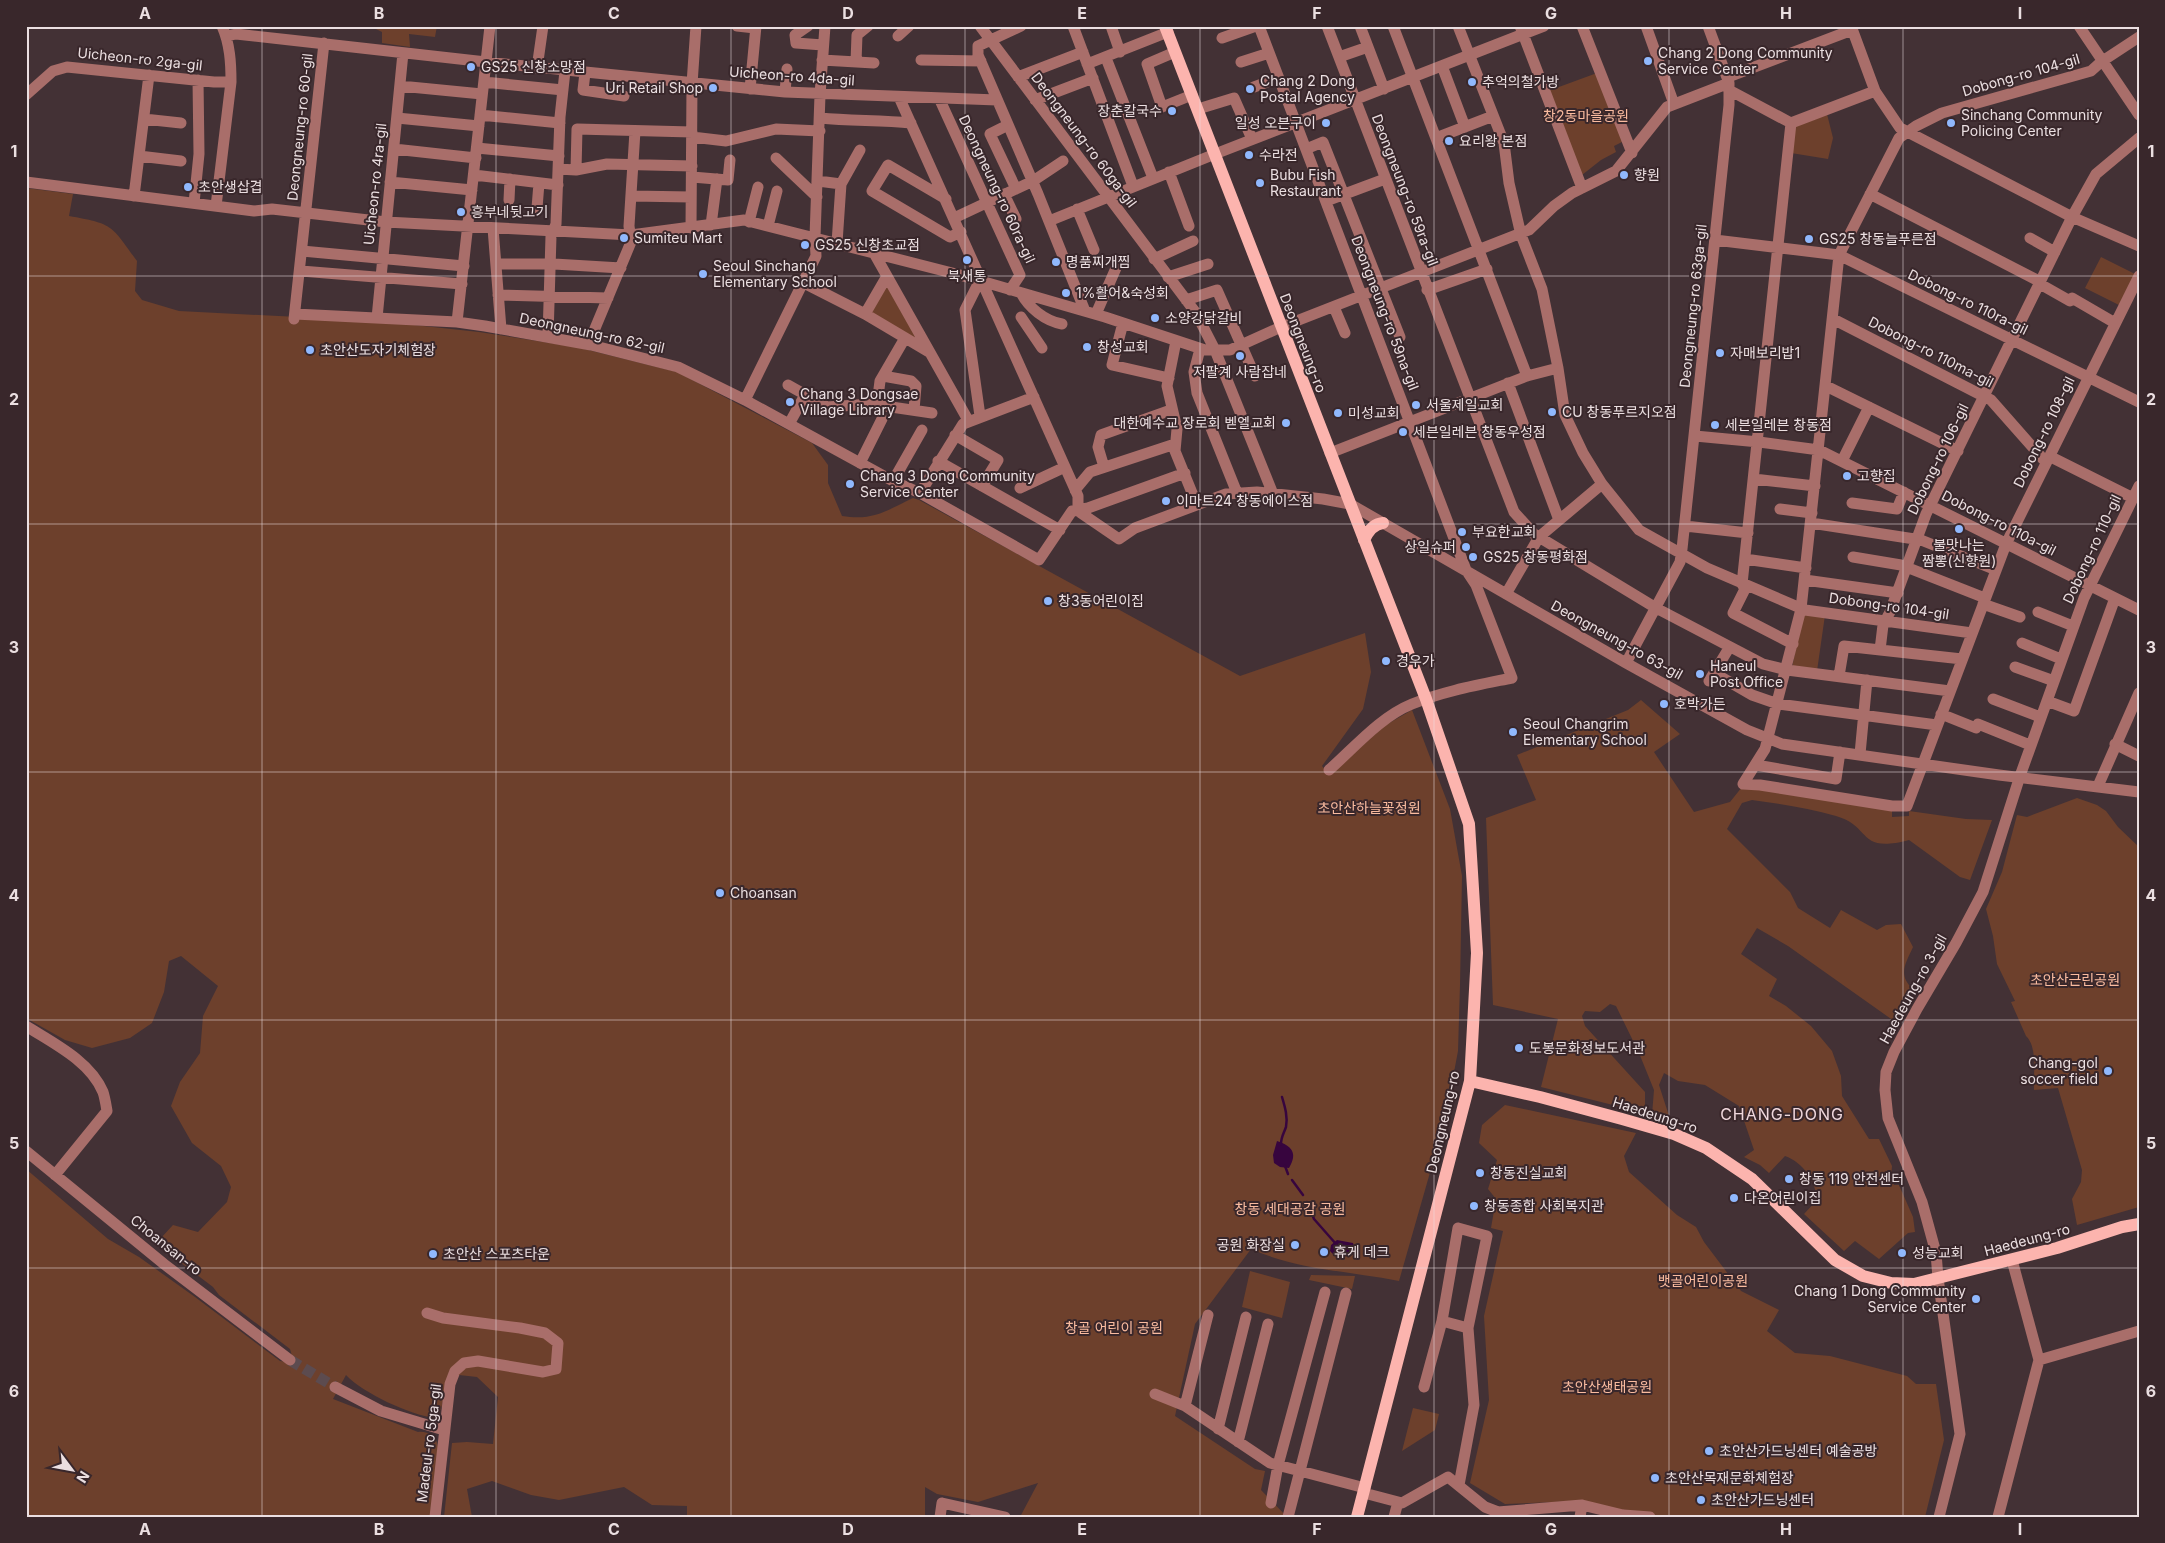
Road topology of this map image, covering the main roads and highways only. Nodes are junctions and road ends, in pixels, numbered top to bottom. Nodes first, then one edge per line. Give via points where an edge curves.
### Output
1 (1168, 28) edge
2 (1383, 522) road end
3 (1364, 540) junction
4 (1470, 1081) junction
5 (2139, 1224) edge
6 (1357, 1517) edge

1 - 3 main road, Deongneung-ro
2 - 3 main road via 1372,527
3 - 4 main road, Deongneung-ro via 1426,700 1468,824 1477,952
4 - 5 main road, Haedeung-ro via 1674,1134 1706,1148 1752,1179 1825,1253 1863,1276 1891,1283 1914,1284
4 - 6 main road, Deongneung-ro

